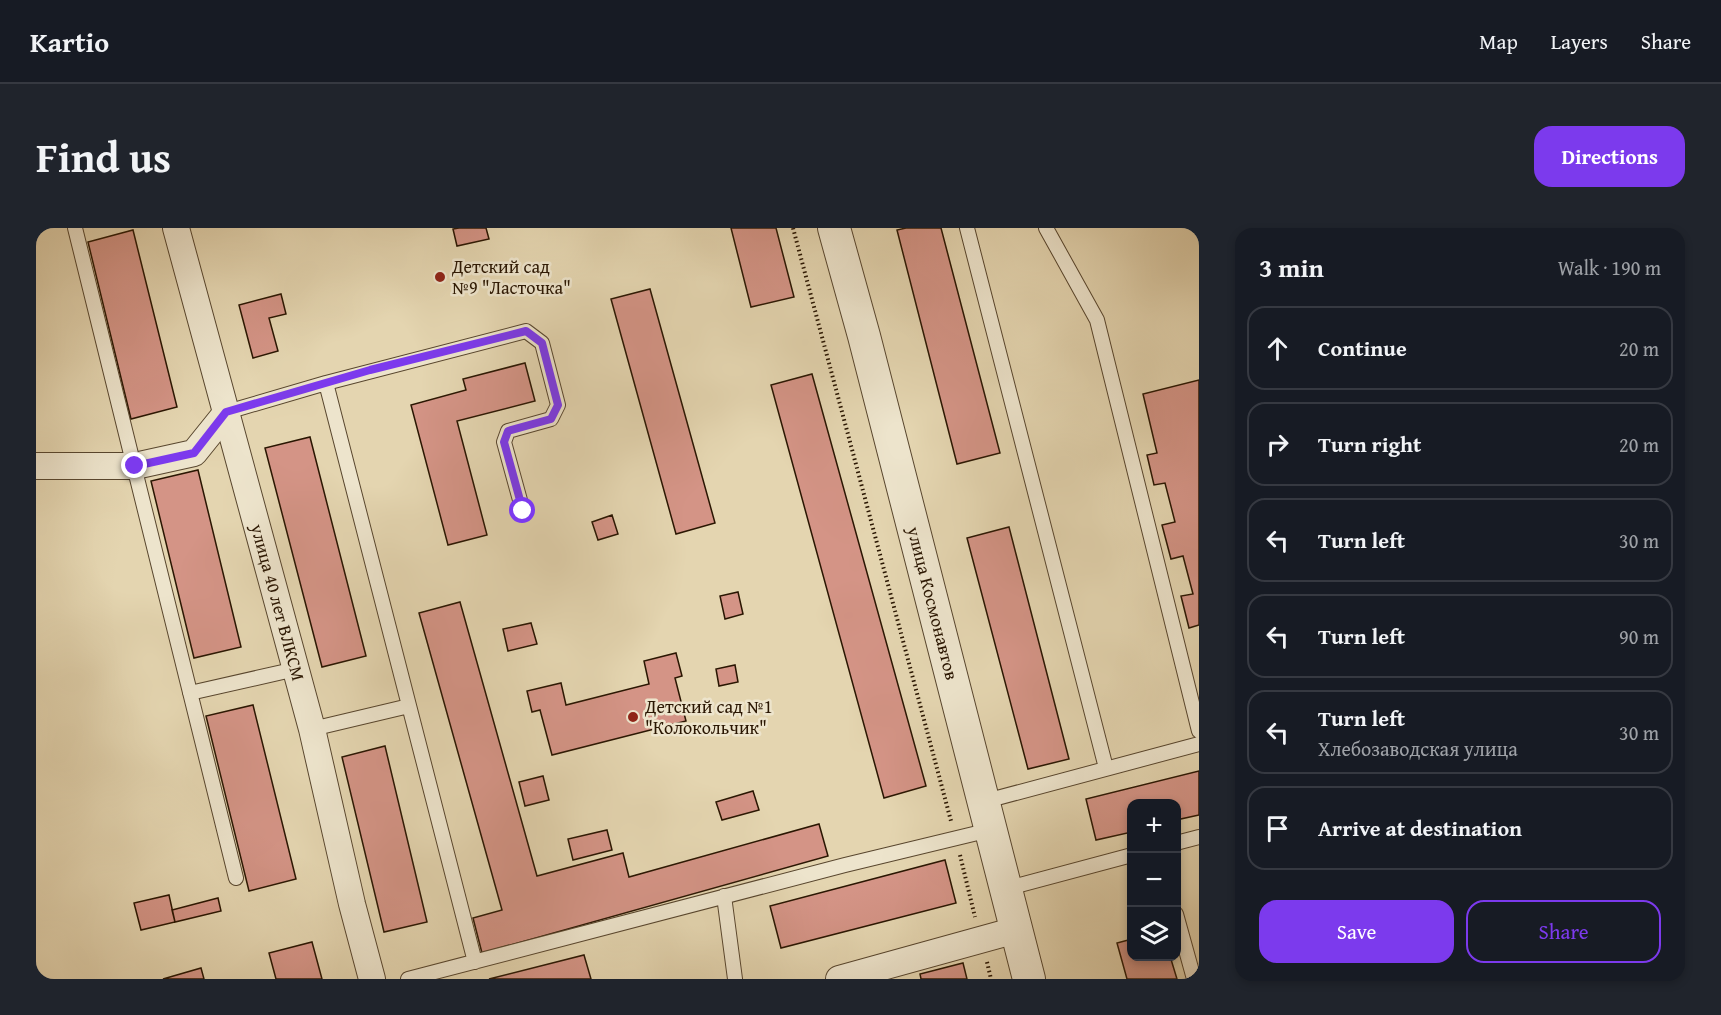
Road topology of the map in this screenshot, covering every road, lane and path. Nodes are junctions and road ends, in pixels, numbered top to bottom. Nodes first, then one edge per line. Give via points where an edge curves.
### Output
1 (75, 228) edge
2 (176, 228) edge
3 (793, 228) edge
4 (834, 228) edge
5 (967, 228) edge
6 (1046, 228) edge
7 (326, 383) junction
8 (226, 412) junction
9 (36, 466) edge
10 (135, 466) junction
11 (523, 511) dead end
12 (296, 669) junction
13 (190, 693) junction
14 (409, 706) junction
15 (312, 729) junction
16 (1199, 731) edge
17 (1199, 744) edge
18 (1106, 768) junction
19 (986, 816) junction
20 (1199, 837) edge
21 (956, 838) junction
22 (1181, 842) edge
23 (1127, 856) edge
24 (236, 878) dead end
25 (1005, 889) junction
26 (724, 896) junction
27 (1016, 930) junction
28 (1181, 932) edge
29 (981, 940) junction
30 (475, 962) junction
31 (867, 975) edge
32 (372, 979) edge
33 (408, 979) edge
34 (735, 979) edge
35 (839, 979) edge
36 (991, 979) edge
37 (1029, 979) edge
38 (1194, 979) edge

1 - 10 lane
2 - 8 street, улица 40 лет ВЛКСМ
3 - 21 path
4 - 19 street, улица Космонавтов
5 - 18 lane
6 - 16 lane via 1097,320
7 - 8 lane
7 - 11 lane via 526,331 542,343 558,405 551,419 508,431 504,442
7 - 14 lane
8 - 10 street via 194,453
8 - 12 street, улица 40 лет ВЛКСМ
9 - 10 street
10 - 13 lane
12 - 13 lane
12 - 15 street, улица 40 лет ВЛКСМ
13 - 24 lane
14 - 15 lane
14 - 30 lane
15 - 32 street, улица 40 лет ВЛКСМ
17 - 18 lane
18 - 19 lane
19 - 21 lane
19 - 25 street, улица Космонавтов
20 - 22 lane
21 - 26 lane
21 - 29 path
23 - 25 lane
25 - 27 street, улица Космонавтов
26 - 30 lane
26 - 34 lane
27 - 29 street
27 - 37 street, улица Космонавтов
28 - 38 lane
29 - 31 street
29 - 36 path
30 - 33 lane
31 - 35 street

